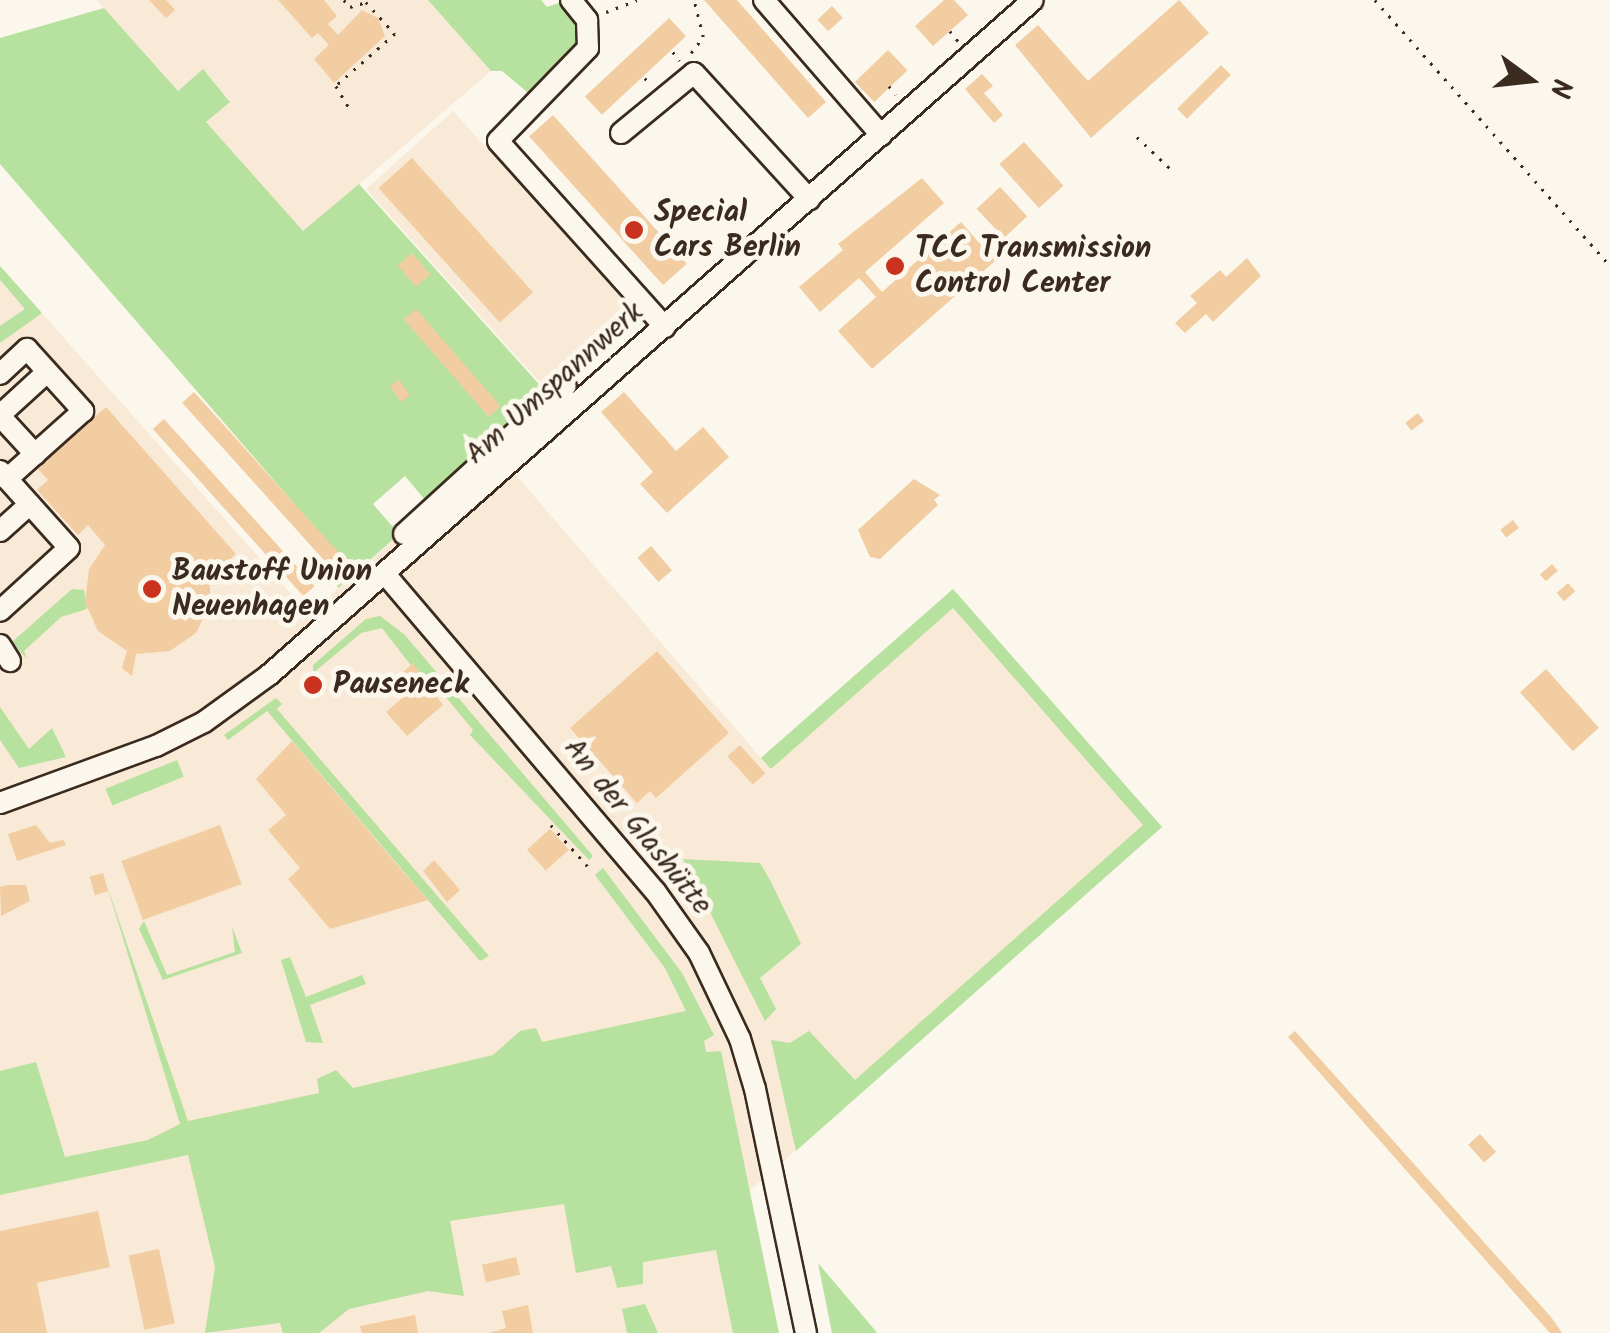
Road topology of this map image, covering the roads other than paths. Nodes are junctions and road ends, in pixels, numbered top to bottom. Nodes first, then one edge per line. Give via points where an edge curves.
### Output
1 (571, 0) edge
2 (764, 0) edge
3 (1032, 0) edge
4 (621, 132) dead end
5 (881, 135) junction
6 (809, 199) junction
7 (665, 327) junction
8 (47, 372) junction
9 (0, 374) edge
10 (566, 386) dead end
11 (0, 415) edge
12 (35, 454) junction
13 (5, 483) edge
14 (30, 504) junction
15 (0, 531) edge
16 (404, 534) dead end
17 (386, 574) junction
18 (0, 611) edge
19 (0, 803) edge
20 (806, 1333) edge

1 - 7 street via 587,20 582,59 498,141
2 - 5 street
3 - 5 street, Am Umspannwerk
4 - 6 street via 694,73
5 - 6 street, Am Umspannwerk
6 - 7 street, Am Umspannwerk
7 - 17 street, Am Umspannwerk
8 - 9 street via 27,349
8 - 11 street
8 - 12 street via 82,411
10 - 16 street
11 - 12 street
12 - 13 street
13 - 14 street
14 - 15 street
14 - 18 street via 69,548
17 - 19 street, Am Umspannwerk via 204,722 126,760
17 - 20 street, An der Glashütte via 656,891 706,966 755,1089

